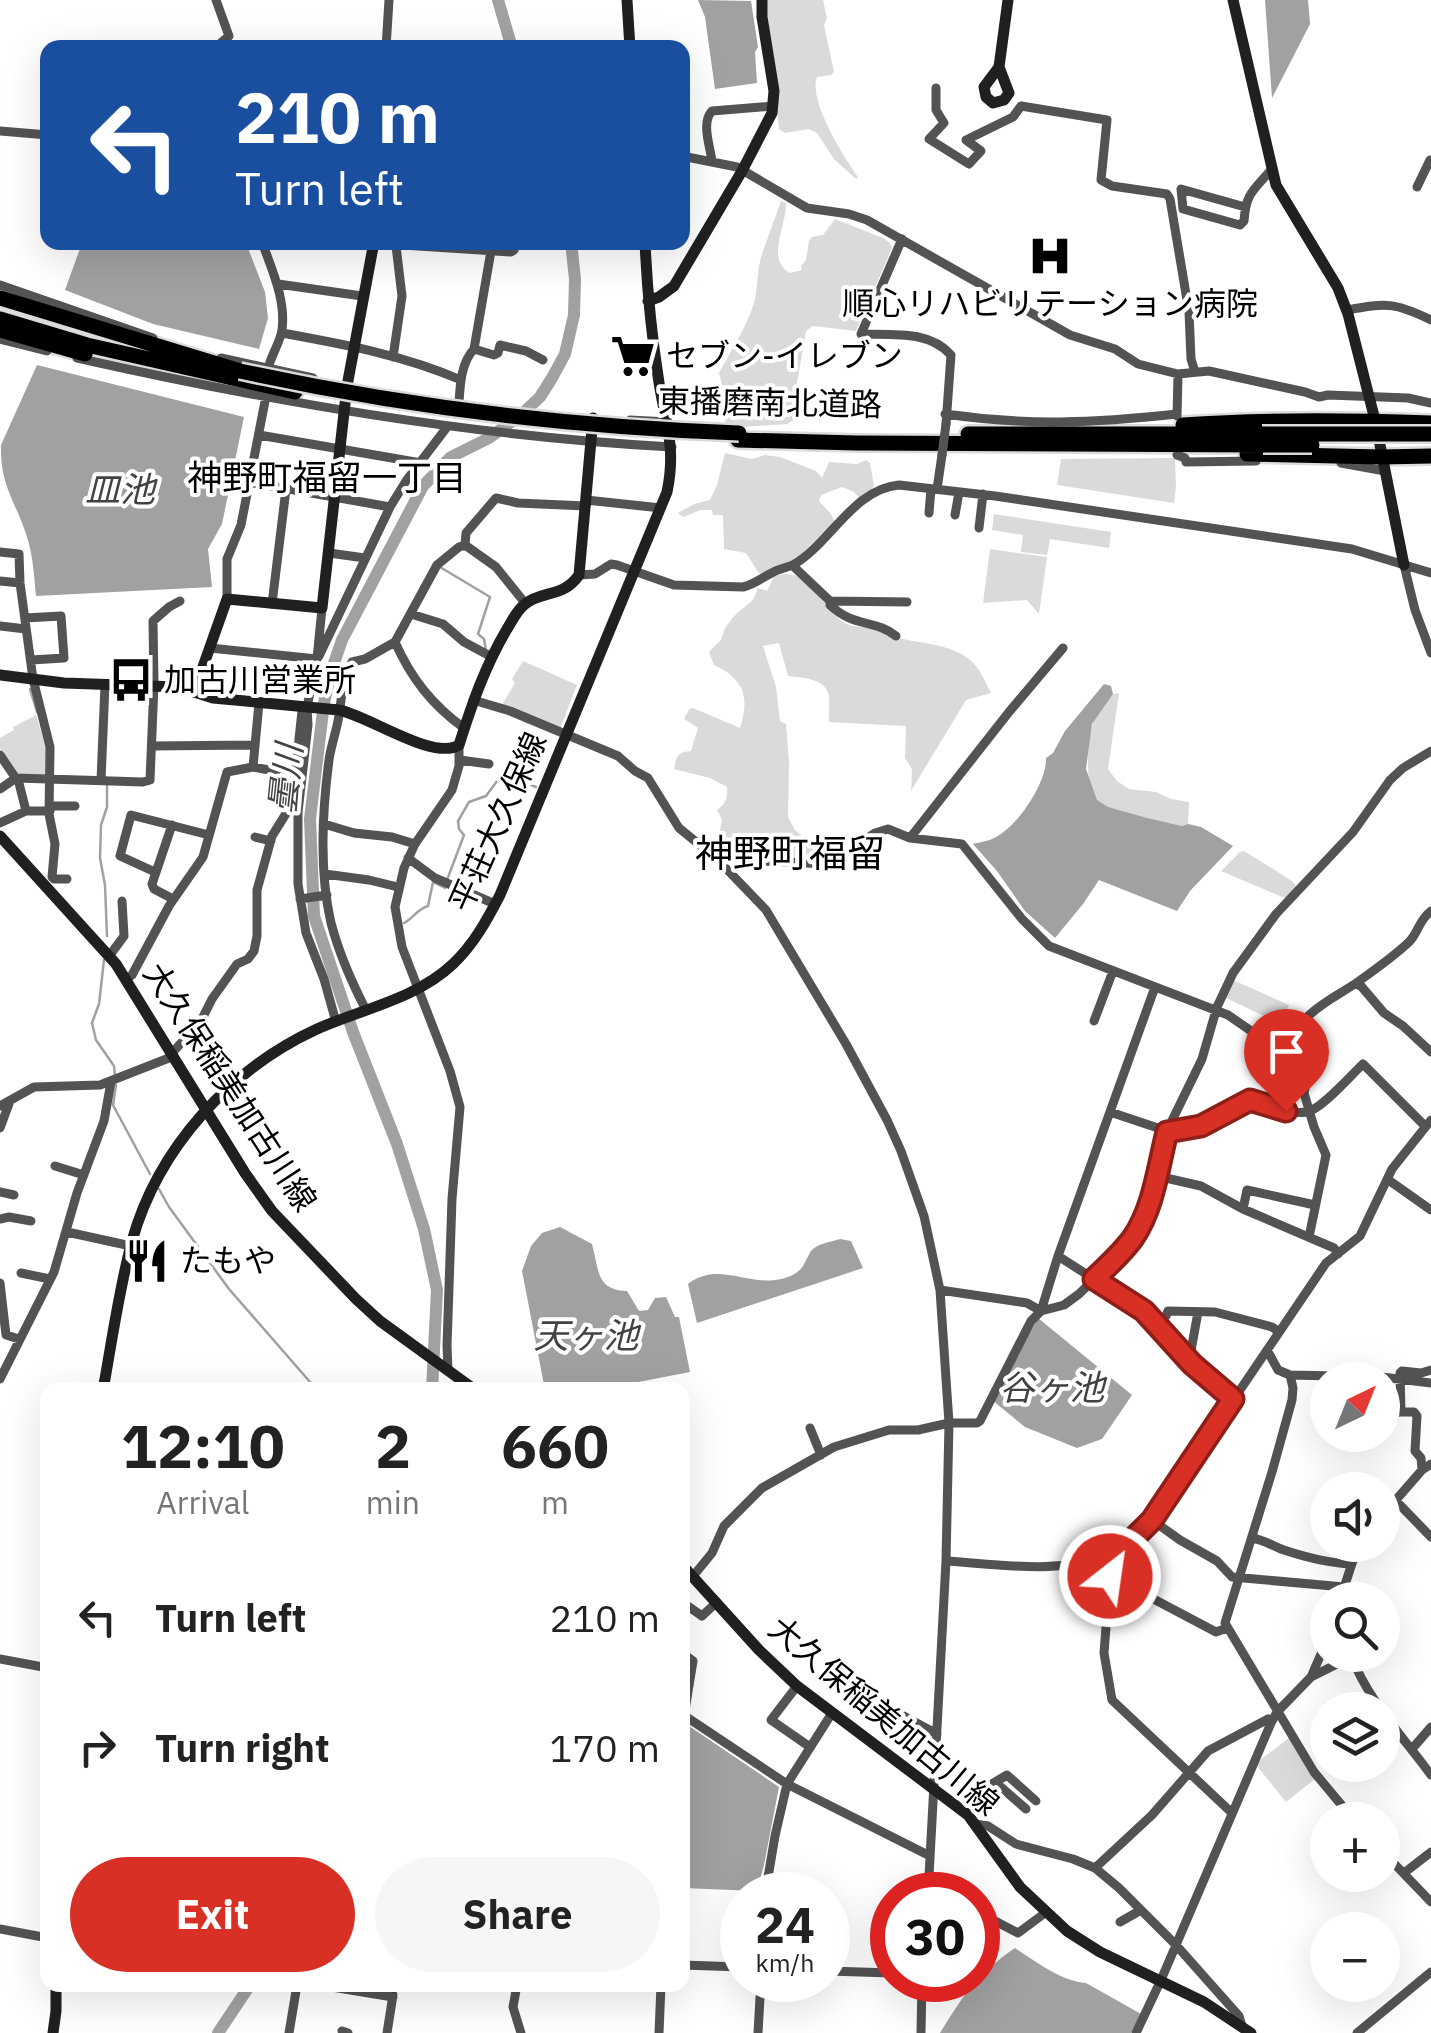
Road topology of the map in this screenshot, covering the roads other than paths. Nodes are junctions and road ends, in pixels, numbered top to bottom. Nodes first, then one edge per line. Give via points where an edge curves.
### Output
1 (216, 0) edge
2 (389, 0) edge
3 (627, 0) edge
4 (762, 0) edge
5 (1008, 0) edge
6 (1234, 0) edge
7 (224, 40) edge
8 (386, 40) edge
9 (630, 40) edge
10 (1000, 67) dead end
11 (936, 88) dead end
12 (773, 106) junction
13 (0, 130) edge
14 (40, 134) edge
15 (1418, 152) dead end
16 (690, 157) edge
17 (1430, 160) edge
18 (712, 161) junction
19 (742, 170) junction
20 (1271, 170) junction
21 (1418, 187) dead end
22 (1245, 207) junction
23 (902, 239) junction
24 (265, 250) edge
25 (372, 250) edge
26 (396, 250) edge
27 (471, 250) edge
28 (511, 250) edge
29 (645, 250) edge
30 (490, 251) junction
31 (278, 284) junction
32 (0, 285) edge
33 (362, 296) junction
34 (0, 298) edge
35 (648, 301) junction
36 (0, 308) edge
37 (1347, 310) junction
38 (0, 319) edge
39 (1431, 320) edge
40 (0, 330) edge
41 (282, 333) junction
42 (0, 339) edge
43 (354, 347) junction
44 (474, 349) junction
45 (393, 357) junction
46 (543, 360) dead end
47 (268, 369) junction
48 (240, 371) junction
49 (1195, 372) junction
50 (1178, 374) junction
51 (460, 380) junction
52 (346, 386) junction
53 (296, 392) junction
54 (266, 396) junction
55 (1319, 397) junction
56 (1369, 397) junction
57 (459, 403) junction
58 (1431, 403) edge
59 (345, 411) junction
60 (593, 418) junction
61 (946, 419) junction
62 (1375, 420) junction
63 (668, 422) junction
64 (1330, 422) junction
65 (1431, 423) edge
66 (448, 428) junction
67 (1431, 434) edge
68 (259, 435) junction
69 (738, 436) junction
70 (1079, 439) junction
71 (1263, 440) junction
72 (591, 443) junction
73 (1431, 445) edge
74 (340, 448) junction
75 (672, 448) junction
76 (1177, 455) dead end
77 (1431, 456) edge
78 (422, 463) junction
79 (1383, 464) junction
80 (249, 482) junction
81 (934, 489) junction
82 (286, 490) junction
83 (959, 492) junction
84 (983, 494) junction
85 (334, 498) junction
86 (586, 503) junction
87 (390, 507) junction
88 (661, 508) junction
89 (929, 513) dead end
90 (955, 515) dead end
91 (978, 528) dead end
92 (465, 546) junction
93 (0, 552) edge
94 (329, 553) junction
95 (366, 558) junction
96 (792, 565) junction
97 (1404, 565) junction
98 (635, 572) junction
99 (1431, 572) edge
100 (579, 576) junction
101 (0, 581) edge
102 (20, 582) junction
103 (227, 599) junction
104 (830, 601) junction
105 (180, 602) dead end
106 (907, 602) dead end
107 (525, 603) junction
108 (272, 604) junction
109 (322, 608) junction
110 (412, 614) junction
111 (25, 624) junction
112 (0, 626) edge
113 (896, 636) dead end
114 (394, 642) junction
115 (210, 648) junction
116 (1064, 648) dead end
117 (1431, 653) edge
118 (490, 656) junction
119 (318, 658) junction
120 (31, 660) junction
121 (0, 675) edge
122 (33, 680) junction
123 (104, 685) junction
124 (154, 685) junction
125 (194, 692) junction
126 (473, 700) junction
127 (259, 703) junction
128 (305, 707) junction
129 (339, 710) junction
130 (464, 728) junction
131 (566, 736) junction
132 (254, 745) junction
133 (459, 745) junction
134 (152, 746) junction
135 (1431, 751) edge
136 (0, 754) edge
137 (460, 760) junction
138 (490, 764) dead end
139 (252, 766) junction
140 (295, 775) junction
141 (16, 778) junction
142 (50, 780) junction
143 (100, 780) junction
144 (0, 788) edge
145 (76, 806) dead end
146 (50, 808) junction
147 (26, 811) junction
148 (0, 823) edge
149 (324, 824) junction
150 (172, 826) junction
151 (210, 835) junction
152 (0, 836) edge
153 (254, 837) dead end
154 (910, 838) junction
155 (270, 842) junction
156 (415, 844) junction
157 (14, 852) junction
158 (0, 858) edge
159 (408, 858) junction
160 (717, 860) junction
161 (155, 872) junction
162 (324, 874) junction
163 (67, 878) dead end
164 (398, 887) junction
165 (328, 895) junction
166 (300, 898) junction
167 (173, 900) junction
168 (122, 902) dead end
169 (496, 904) junction
170 (1431, 910) edge
171 (110, 956) junction
172 (1113, 971) junction
173 (126, 979) junction
174 (1356, 984) junction
175 (1155, 987) junction
176 (418, 988) junction
177 (365, 1010) junction
178 (1216, 1012) junction
179 (337, 1021) junction
180 (1094, 1021) dead end
181 (1295, 1052) junction
182 (1431, 1052) edge
183 (173, 1054) junction
184 (112, 1082) junction
185 (5, 1104) edge
186 (206, 1109) junction
187 (1110, 1112) junction
188 (1309, 1112) junction
189 (1428, 1123) edge
190 (0, 1128) edge
191 (1167, 1132) junction
192 (55, 1166) dead end
193 (84, 1176) junction
194 (1157, 1176) junction
195 (1387, 1179) junction
196 (0, 1192) edge
197 (14, 1195) dead end
198 (1315, 1205) junction
199 (1244, 1209) junction
200 (1431, 1210) edge
201 (0, 1219) edge
202 (31, 1221) dead end
203 (67, 1232) junction
204 (1308, 1237) junction
205 (131, 1246) junction
206 (1338, 1254) junction
207 (1058, 1256) junction
208 (21, 1272) dead end
209 (1094, 1279) junction
210 (50, 1280) junction
211 (0, 1283) edge
212 (940, 1290) junction
213 (1040, 1311) junction
214 (1198, 1312) junction
215 (1157, 1324) junction
216 (1280, 1332) junction
217 (19, 1339) junction
218 (1267, 1350) junction
219 (1189, 1362) junction
220 (1431, 1370) edge
221 (448, 1371) junction
222 (1290, 1375) junction
223 (1310, 1376) edge
224 (0, 1379) edge
225 (1400, 1379) junction
226 (105, 1382) edge
227 (464, 1382) edge
228 (1431, 1382) edge
229 (1233, 1399) junction
230 (1401, 1412) joint
231 (949, 1423) junction
232 (810, 1428) dead end
233 (821, 1454) junction
234 (1427, 1467) edge
235 (1400, 1497) edge
236 (1400, 1505) edge
237 (1152, 1520) junction
238 (1431, 1537) edge
239 (1252, 1538) junction
240 (1104, 1557) junction
241 (946, 1562) junction
242 (1351, 1564) joint
243 (690, 1570) edge
244 (690, 1572) edge
245 (1110, 1576) junction
246 (1239, 1578) junction
247 (1346, 1582) edge
248 (1310, 1584) edge
249 (717, 1602) junction
250 (690, 1608) edge
251 (1228, 1628) junction
252 (0, 1659) edge
253 (40, 1666) edge
254 (1313, 1672) edge
255 (1319, 1672) edge
256 (1361, 1672) edge
257 (1311, 1676) junction
258 (797, 1686) junction
259 (886, 1706) dead end
260 (1277, 1712) junction
261 (832, 1713) junction
262 (690, 1719) edge
263 (1271, 1722) junction
264 (1431, 1727) edge
265 (938, 1734) junction
266 (810, 1747) junction
267 (1412, 1749) junction
268 (1190, 1773) junction
269 (1431, 1775) edge
270 (995, 1782) junction
271 (787, 1784) junction
272 (935, 1789) junction
273 (1036, 1801) dead end
274 (1339, 1802) edge
275 (1026, 1810) dead end
276 (1232, 1812) junction
277 (972, 1819) junction
278 (1431, 1852) edge
279 (930, 1856) junction
280 (1095, 1868) junction
281 (1400, 1869) edge
282 (770, 1872) edge
283 (929, 1872) edge
284 (1404, 1873) junction
285 (1431, 1902) edge
286 (1141, 1910) junction
287 (1045, 1913) junction
288 (1120, 1922) dead end
289 (1000, 1924) edge
290 (0, 1930) edge
291 (40, 1937) edge
292 (1176, 1945) junction
293 (690, 1964) edge
294 (720, 1966) edge
295 (1431, 1972) edge
296 (1161, 1980) junction
297 (56, 1992) edge
298 (296, 1992) edge
299 (394, 1992) edge
300 (516, 1992) edge
301 (661, 1992) edge
302 (760, 2002) edge
303 (921, 2002) edge
304 (1247, 2029) edge
305 (53, 2033) edge
306 (289, 2033) edge
307 (387, 2033) edge
308 (521, 2033) edge
309 (659, 2033) edge
310 (758, 2033) edge
311 (920, 2033) edge
312 (1136, 2033) edge
313 (1357, 2033) edge

1 - 7 street via 229,36
2 - 8 street
3 - 9 main road
4 - 12 main road
5 - 10 main road
6 - 20 main road
11 - 49 street via 944,123 928,140 969,164 981,152 966,140 1013,117 1020,106 1108,120 1101,180 1167,194 1189,288
12 - 18 street via 712,110 706,120
12 - 19 main road
13 - 14 street
15 - 17 street
16 - 18 street
17 - 21 street
18 - 19 street
19 - 23 street via 807,208 849,214
19 - 35 main road via 674,286
20 - 22 street
20 - 37 main road
22 - 22 street via 1240,225 1183,209 1180,189
23 - 50 street via 1070,335
23 - 61 street via 862,334 924,336 949,350
24 - 31 street
25 - 33 main road
26 - 45 street via 402,296
27 - 30 street
28 - 30 street
29 - 35 main road, 平荘大久保線
30 - 44 street
31 - 33 street
31 - 41 street
32 - 47 street
33 - 43 main road
34 - 48 highway
35 - 63 main road, 平荘大久保線
36 - 48 highway, 東播磨南北道路
37 - 39 street via 1398,305
37 - 56 main road
38 - 53 highway, 東播磨南北道路
40 - 53 highway via 134,364
41 - 43 street
41 - 47 street
42 - 54 street
43 - 45 street
43 - 52 main road
44 - 46 street via 494,355 500,345
44 - 51 street
45 - 51 street
47 - 52 street
48 - 69 highway, 東播磨南北道路, bridge via 510,418
49 - 50 street
49 - 55 street
50 - 61 street via 1177,417 1088,423
51 - 57 street
52 - 57 street
52 - 59 main road
53 - 69 highway, 東播磨南北道路, bridge via 516,426
54 - 59 street
54 - 68 street
55 - 56 street
55 - 64 street
56 - 58 street
56 - 62 main road
57 - 60 street, bridge
59 - 66 street
59 - 74 main road
60 - 63 street
60 - 72 main road
61 - 81 street, bridge
62 - 64 highway
62 - 65 highway
62 - 79 main road
63 - 75 main road, 平荘大久保線
64 - 70 highway via 1234,422
66 - 72 street
66 - 78 street
67 - 71 highway, 東播磨南北道路, bridge
68 - 74 street
68 - 80 street
69 - 70 highway, 東播磨南北道路
70 - 71 highway, 東播磨南北道路
70 - 79 highway
71 - 73 highway, 東播磨南北道路, bridge
72 - 75 street
72 - 86 main road
74 - 78 street
74 - 85 main road
75 - 88 main road, 平荘大久保線
76 - 79 street via 1186,462
77 - 79 highway
78 - 87 street
79 - 97 main road
80 - 82 street
80 - 103 street via 227,559
81 - 83 street
81 - 89 street
81 - 96 street via 888,486 869,496
82 - 85 street
82 - 108 street
83 - 84 street
83 - 90 street
84 - 91 street
84 - 97 street via 1352,549
85 - 87 street
85 - 94 main road
86 - 88 street
86 - 92 street via 497,497 466,533
86 - 100 main road
87 - 95 street
88 - 98 main road, 平荘大久保線
92 - 107 street via 496,567
92 - 110 street via 436,565
93 - 102 street via 18,554
94 - 95 street
94 - 109 main road
95 - 119 street
96 - 98 street via 742,587 674,585
96 - 104 street
97 - 99 street
97 - 117 street
98 - 100 street via 611,564
98 - 131 main road, 平荘大久保線
100 - 107 main road via 566,589
101 - 102 street
102 - 111 street
103 - 108 main road
103 - 115 main road
104 - 106 street
104 - 113 street via 841,616
105 - 124 street via 152,622
107 - 118 main road
108 - 109 main road
109 - 119 street
110 - 114 street
110 - 118 street via 444,624
111 - 112 street
111 - 120 street
111 - 120 street via 60,616 64,658
114 - 129 street via 352,662
114 - 130 street via 422,690
115 - 119 street
115 - 125 main road
116 - 154 street
118 - 126 main road
119 - 128 street
120 - 122 street
121 - 122 main road
122 - 123 main road
122 - 142 street via 50,747
123 - 124 main road
123 - 143 street
124 - 125 main road
124 - 134 street
125 - 127 main road
126 - 130 main road
126 - 131 street
127 - 128 main road
127 - 132 street
128 - 129 main road
128 - 140 street
128 - 166 street
129 - 133 main road via 418,742 446,750
129 - 149 street
130 - 133 main road
131 - 160 street via 618,756 648,778 678,828
131 - 169 main road, 平荘大久保線
132 - 134 street
132 - 139 street
133 - 137 street
134 - 143 street via 148,782
135 - 178 street via 1390,780 1353,832 1276,914 1233,973
136 - 141 street
137 - 138 street
137 - 156 street via 452,790
139 - 140 street
139 - 151 street via 226,772
140 - 155 street via 292,804
141 - 142 street
141 - 144 street
141 - 147 street
142 - 143 street
142 - 146 street
145 - 146 street
146 - 147 street
146 - 163 street via 52,877
147 - 148 street
149 - 156 street
149 - 162 street
150 - 151 street
150 - 161 street
150 - 161 street via 131,815 120,856
151 - 167 street via 201,861
152 - 157 main road, 大久保稲美加古川線
153 - 155 street
154 - 160 street via 888,829 875,833 829,864
154 - 172 street via 962,844 1049,946
155 - 183 street via 255,900 253,955 237,964
156 - 159 street
157 - 158 street
157 - 171 main road, 大久保稲美加古川線
159 - 164 street
159 - 169 street via 434,878
160 - 212 street via 766,910 887,1120 924,1216
161 - 167 street via 154,889
162 - 164 street
162 - 165 street
164 - 176 street via 399,938
165 - 166 street
165 - 177 street via 334,934
166 - 179 street
167 - 173 street
168 - 171 street via 124,936
169 - 176 main road, 平荘大久保線 via 453,964
170 - 174 street via 1410,940
171 - 173 main road, 大久保稲美加古川線
172 - 175 street
172 - 180 street
173 - 183 main road, 大久保稲美加古川線
174 - 181 street via 1308,1017 1294,1037
174 - 182 street
175 - 178 street
175 - 187 street
176 - 177 main road, 平荘大久保線
176 - 221 street via 460,1107
177 - 179 main road, 平荘大久保線
178 - 181 street
178 - 191 street
179 - 186 main road, 平荘大久保線 via 276,1052
181 - 188 street via 1307,1061
183 - 184 street
183 - 186 main road, 大久保稲美加古川線
184 - 185 street via 34,1087
184 - 193 street
185 - 190 street
186 - 205 main road, 平荘大久保線 via 153,1186
186 - 221 main road, 大久保稲美加古川線 via 280,1221 380,1321
187 - 191 street
187 - 207 street
188 - 189 street via 1364,1064
188 - 191 street via 1250,1100 1201,1126
188 - 198 street via 1326,1155
189 - 195 street
191 - 194 street
192 - 193 street
193 - 203 street
194 - 199 street via 1200,1186
194 - 209 street via 1134,1236
195 - 200 street
195 - 206 street via 1360,1236
196 - 197 street
198 - 199 street via 1248,1190
198 - 204 street
199 - 204 street
201 - 202 street
203 - 205 street
203 - 210 street
204 - 206 street
205 - 226 main road, 平荘大久保線
206 - 216 street
207 - 209 street
207 - 213 street
208 - 210 street
209 - 213 street via 1064,1304
209 - 215 street
210 - 217 street
211 - 217 street via 6,1335
212 - 213 street
212 - 231 street
213 - 231 street via 980,1420
214 - 215 street via 1168,1311
214 - 216 street
214 - 219 street
215 - 219 street
216 - 218 street
217 - 224 street
218 - 222 street via 1278,1370
218 - 229 street
219 - 229 street
220 - 225 street via 1402,1371
221 - 227 main road, 大久保稲美加古川線
222 - 223 street
222 - 239 street via 1292,1400
225 - 228 street
225 - 230 street
229 - 237 street
230 - 234 street via 1417,1414 1415,1451
231 - 233 street via 889,1430
231 - 241 street
232 - 233 street
233 - 243 street via 762,1488 724,1526 712,1553
234 - 235 street
236 - 238 street
237 - 240 street
237 - 246 street
239 - 242 street
239 - 246 street
240 - 241 street via 1059,1566
240 - 245 street
241 - 265 street
242 - 247 street
244 - 249 main road, 大久保稲美加古川線
245 - 251 street via 1216,1632
245 - 268 street via 1104,1653 1112,1700
246 - 248 street
246 - 251 street
249 - 250 street via 702,1616
249 - 258 main road, 大久保稲美加古川線
251 - 260 street
252 - 253 street
254 - 257 street
255 - 257 street
256 - 267 street
257 - 260 street
258 - 261 main road, 大久保稲美加古川線
258 - 266 street via 770,1720
259 - 265 street
260 - 263 street
260 - 274 street
261 - 266 street
261 - 272 main road, 大久保稲美加古川線
262 - 271 street
263 - 268 street via 1208,1751
263 - 276 street
264 - 267 street
265 - 272 street
266 - 271 street
267 - 269 street
268 - 276 street
268 - 280 street
270 - 273 street via 1007,1775
270 - 275 street
270 - 277 street
271 - 279 street
271 - 282 street
272 - 277 main road, 大久保稲美加古川線
272 - 279 street
276 - 292 street
277 - 280 street via 1016,1844
277 - 287 main road, 大久保稲美加古川線
278 - 284 street
279 - 283 street
280 - 286 street
281 - 284 street
284 - 285 street
286 - 288 street
286 - 292 street
287 - 289 street via 1018,1933
287 - 296 main road, 大久保稲美加古川線 via 1083,1943
290 - 291 street
292 - 296 street
292 - 304 street
293 - 294 street
295 - 313 street
296 - 304 main road, 大久保稲美加古川線
296 - 312 street
297 - 305 main road
298 - 306 street
299 - 307 street
300 - 308 street
301 - 309 street
302 - 310 street
303 - 311 street

